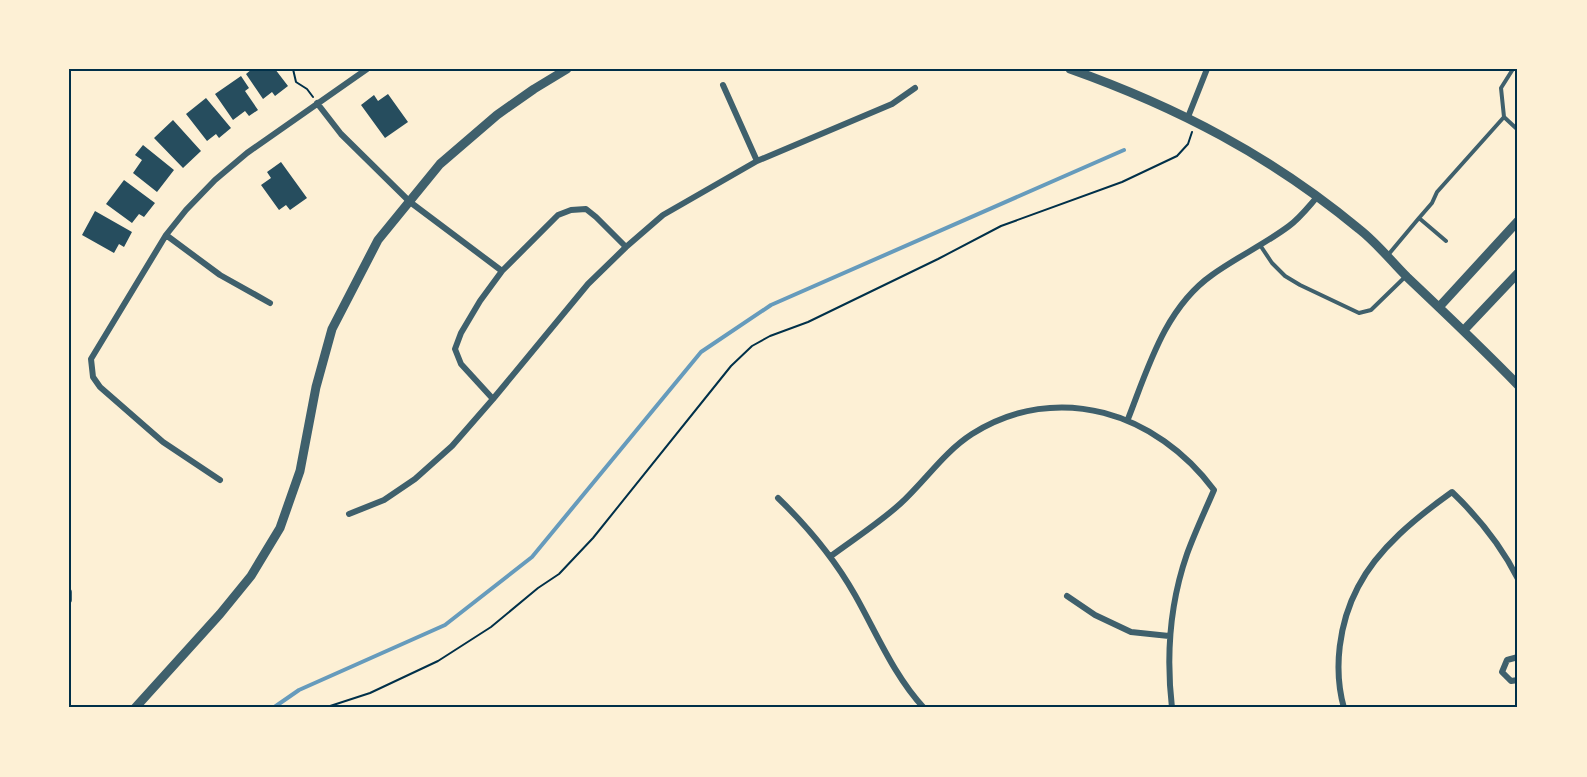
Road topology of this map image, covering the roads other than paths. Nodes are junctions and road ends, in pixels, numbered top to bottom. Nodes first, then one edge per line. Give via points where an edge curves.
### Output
1 (367, 69) edge
2 (567, 69) edge
3 (1070, 69) edge
4 (1207, 69) edge
5 (1513, 69) edge
6 (723, 85) dead end
7 (915, 88) dead end
8 (317, 103) junction
9 (1504, 117) junction
10 (1193, 119) junction
11 (1518, 130) edge
12 (757, 161) junction
13 (1318, 196) junction
14 (410, 202) junction
15 (1419, 218) junction
16 (1518, 220) edge
17 (166, 236) junction
18 (1446, 241) dead end
19 (1260, 245) junction
20 (626, 247) junction
21 (1388, 255) junction
22 (502, 271) junction
23 (1518, 273) edge
24 (1406, 276) junction
25 (270, 303) dead end
26 (1440, 306) junction
27 (1464, 330) junction
28 (1518, 385) edge
29 (493, 399) junction
30 (1128, 419) junction
31 (220, 480) dead end
32 (778, 498) dead end
33 (349, 514) dead end
34 (831, 556) junction
35 (1518, 579) edge
36 (69, 592) edge
37 (1067, 596) dead end
38 (69, 600) edge
39 (1169, 636) junction
40 (1518, 657) edge
41 (1518, 680) edge
42 (135, 708) edge
43 (924, 708) edge
44 (1172, 708) edge
45 (1344, 708) edge

1 - 8 street
2 - 14 street via 497,115 440,164
3 - 10 street via 1125,88
4 - 10 street
5 - 9 lane via 1501,88
6 - 12 street
7 - 12 street via 892,104
8 - 14 street via 341,134
8 - 17 street via 215,180
9 - 11 lane
9 - 15 lane
10 - 13 street
12 - 20 street via 663,215
13 - 19 street via 1291,225
13 - 21 street
14 - 22 street
14 - 42 street via 378,240 332,329 300,471 280,528 251,576
15 - 18 lane
15 - 21 lane
16 - 26 street
17 - 25 street via 220,275
17 - 31 street via 94,352 91,368 100,387 139,422
19 - 24 lane via 1285,276 1359,313 1371,310
19 - 30 street via 1210,276 1171,319
20 - 22 street via 586,209 572,210 558,215
20 - 29 street via 588,284
21 - 24 street
22 - 29 street via 460,333 455,349 461,364
23 - 27 street
24 - 26 street
26 - 27 street
27 - 28 street
29 - 33 street via 452,446 415,479 384,500
30 - 34 street via 1086,408 1025,412 999,420 972,434 902,503
30 - 39 street via 1182,454 1214,490 1187,555
32 - 34 street
34 - 43 street via 894,665
35 - 45 street via 1474,513 1452,492 1426,511 1380,556 1358,587 1343,627 1338,666
36 - 38 street
37 - 39 street via 1131,632
39 - 44 street
40 - 41 street via 1507,660 1503,672 1511,681

